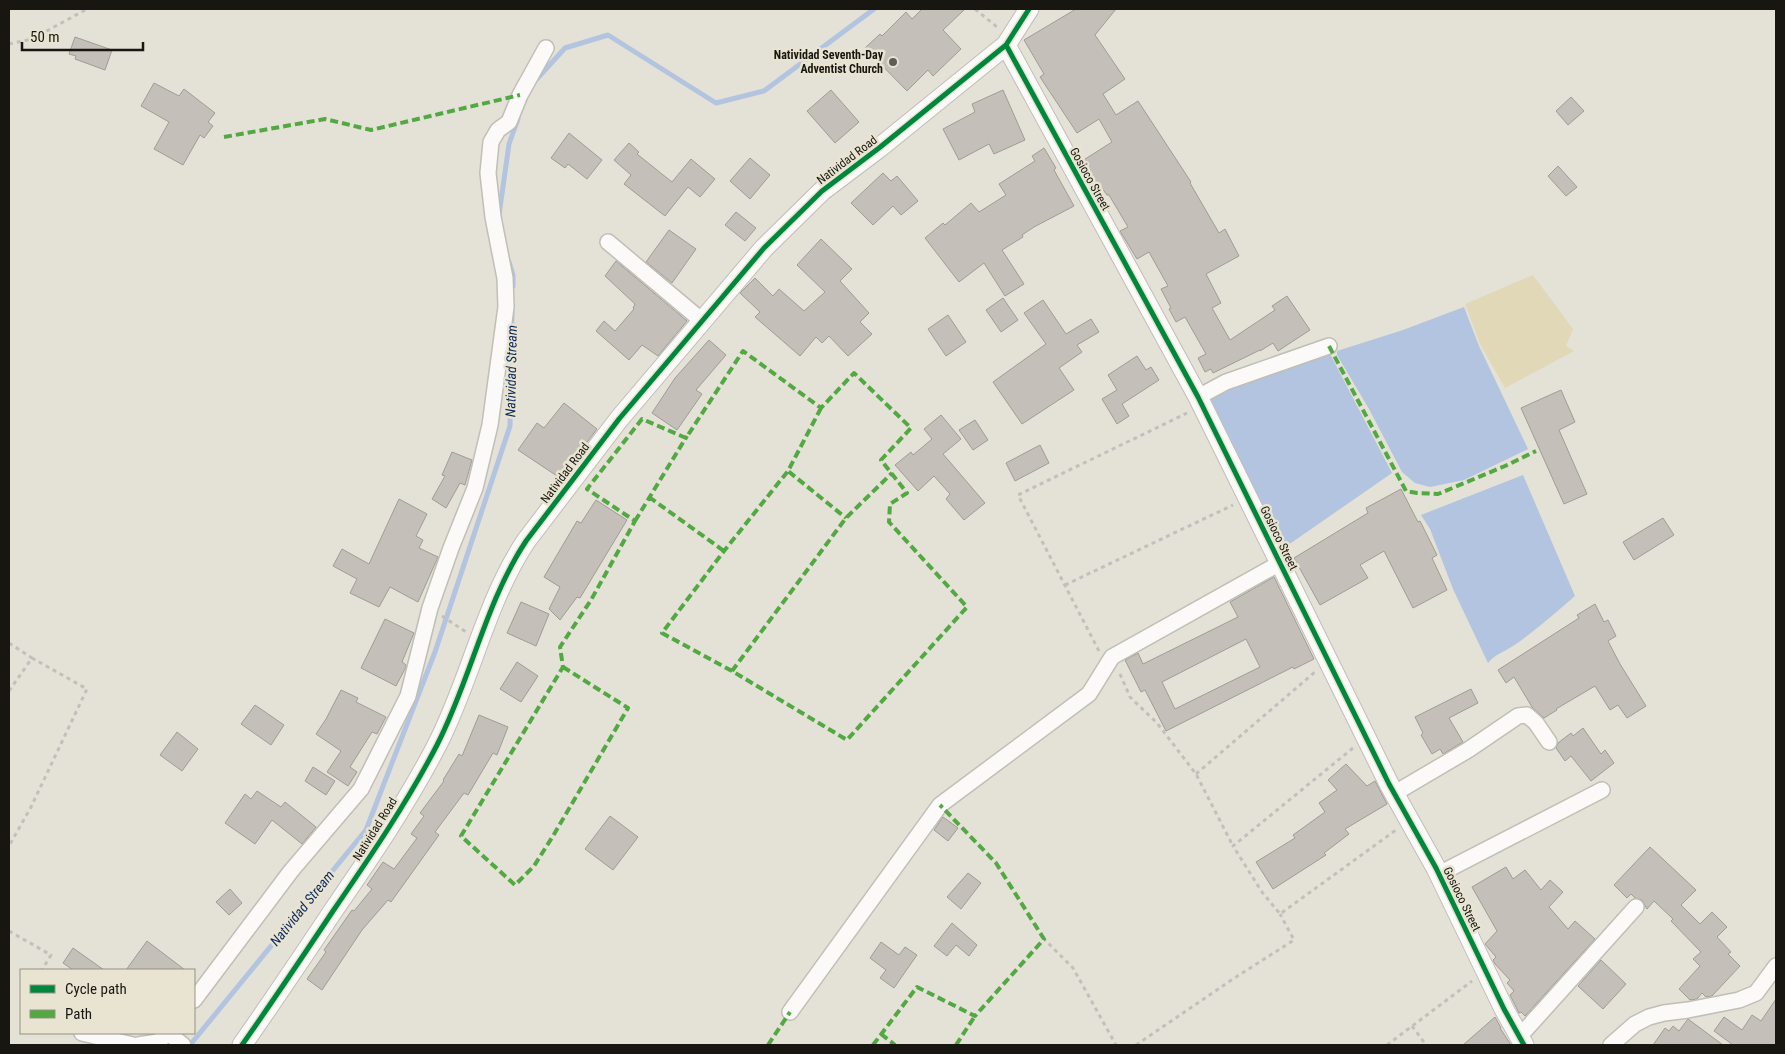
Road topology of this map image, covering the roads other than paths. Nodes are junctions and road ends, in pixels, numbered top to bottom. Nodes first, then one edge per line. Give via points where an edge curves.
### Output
1 (1029, 9) edge
2 (1008, 42) junction
3 (546, 48) dead end
4 (608, 242) dead end
5 (701, 320) junction
6 (1328, 346) dead end
7 (1193, 405) junction
8 (1280, 563) junction
9 (1549, 742) dead end
10 (1602, 790) dead end
11 (1395, 794) junction
12 (1439, 874) junction
13 (1636, 906) dead end
14 (1776, 966) edge
15 (195, 999) edge
16 (790, 1012) dead end
17 (86, 1034) edge
18 (175, 1038) edge
19 (1522, 1041) edge
20 (133, 1045) edge
21 (138, 1045) edge
22 (242, 1045) edge
23 (1611, 1045) edge

1 - 2 street, Natividad Road
2 - 5 street, Natividad Road via 822,191 764,248
2 - 7 street, Gosioco Street
3 - 15 street via 509,122 498,130 491,142 488,172 505,278 506,307 490,426 475,488 430,608 408,696 361,789 291,871
4 - 5 street
5 - 22 street, Natividad Road via 619,419 516,557 438,743 388,831
6 - 7 street via 1226,382
7 - 8 street, Gosioco Street
8 - 11 street, Gosioco Street
8 - 16 street via 1109,661 1089,694 940,805
9 - 11 street via 1527,715 1518,716
10 - 12 street
11 - 12 street, Gosioco Street
12 - 19 street, Gosioco Street
13 - 19 street
14 - 23 street via 1756,993 1739,1000 1649,1017 1635,1024
17 - 20 street
18 - 21 street

